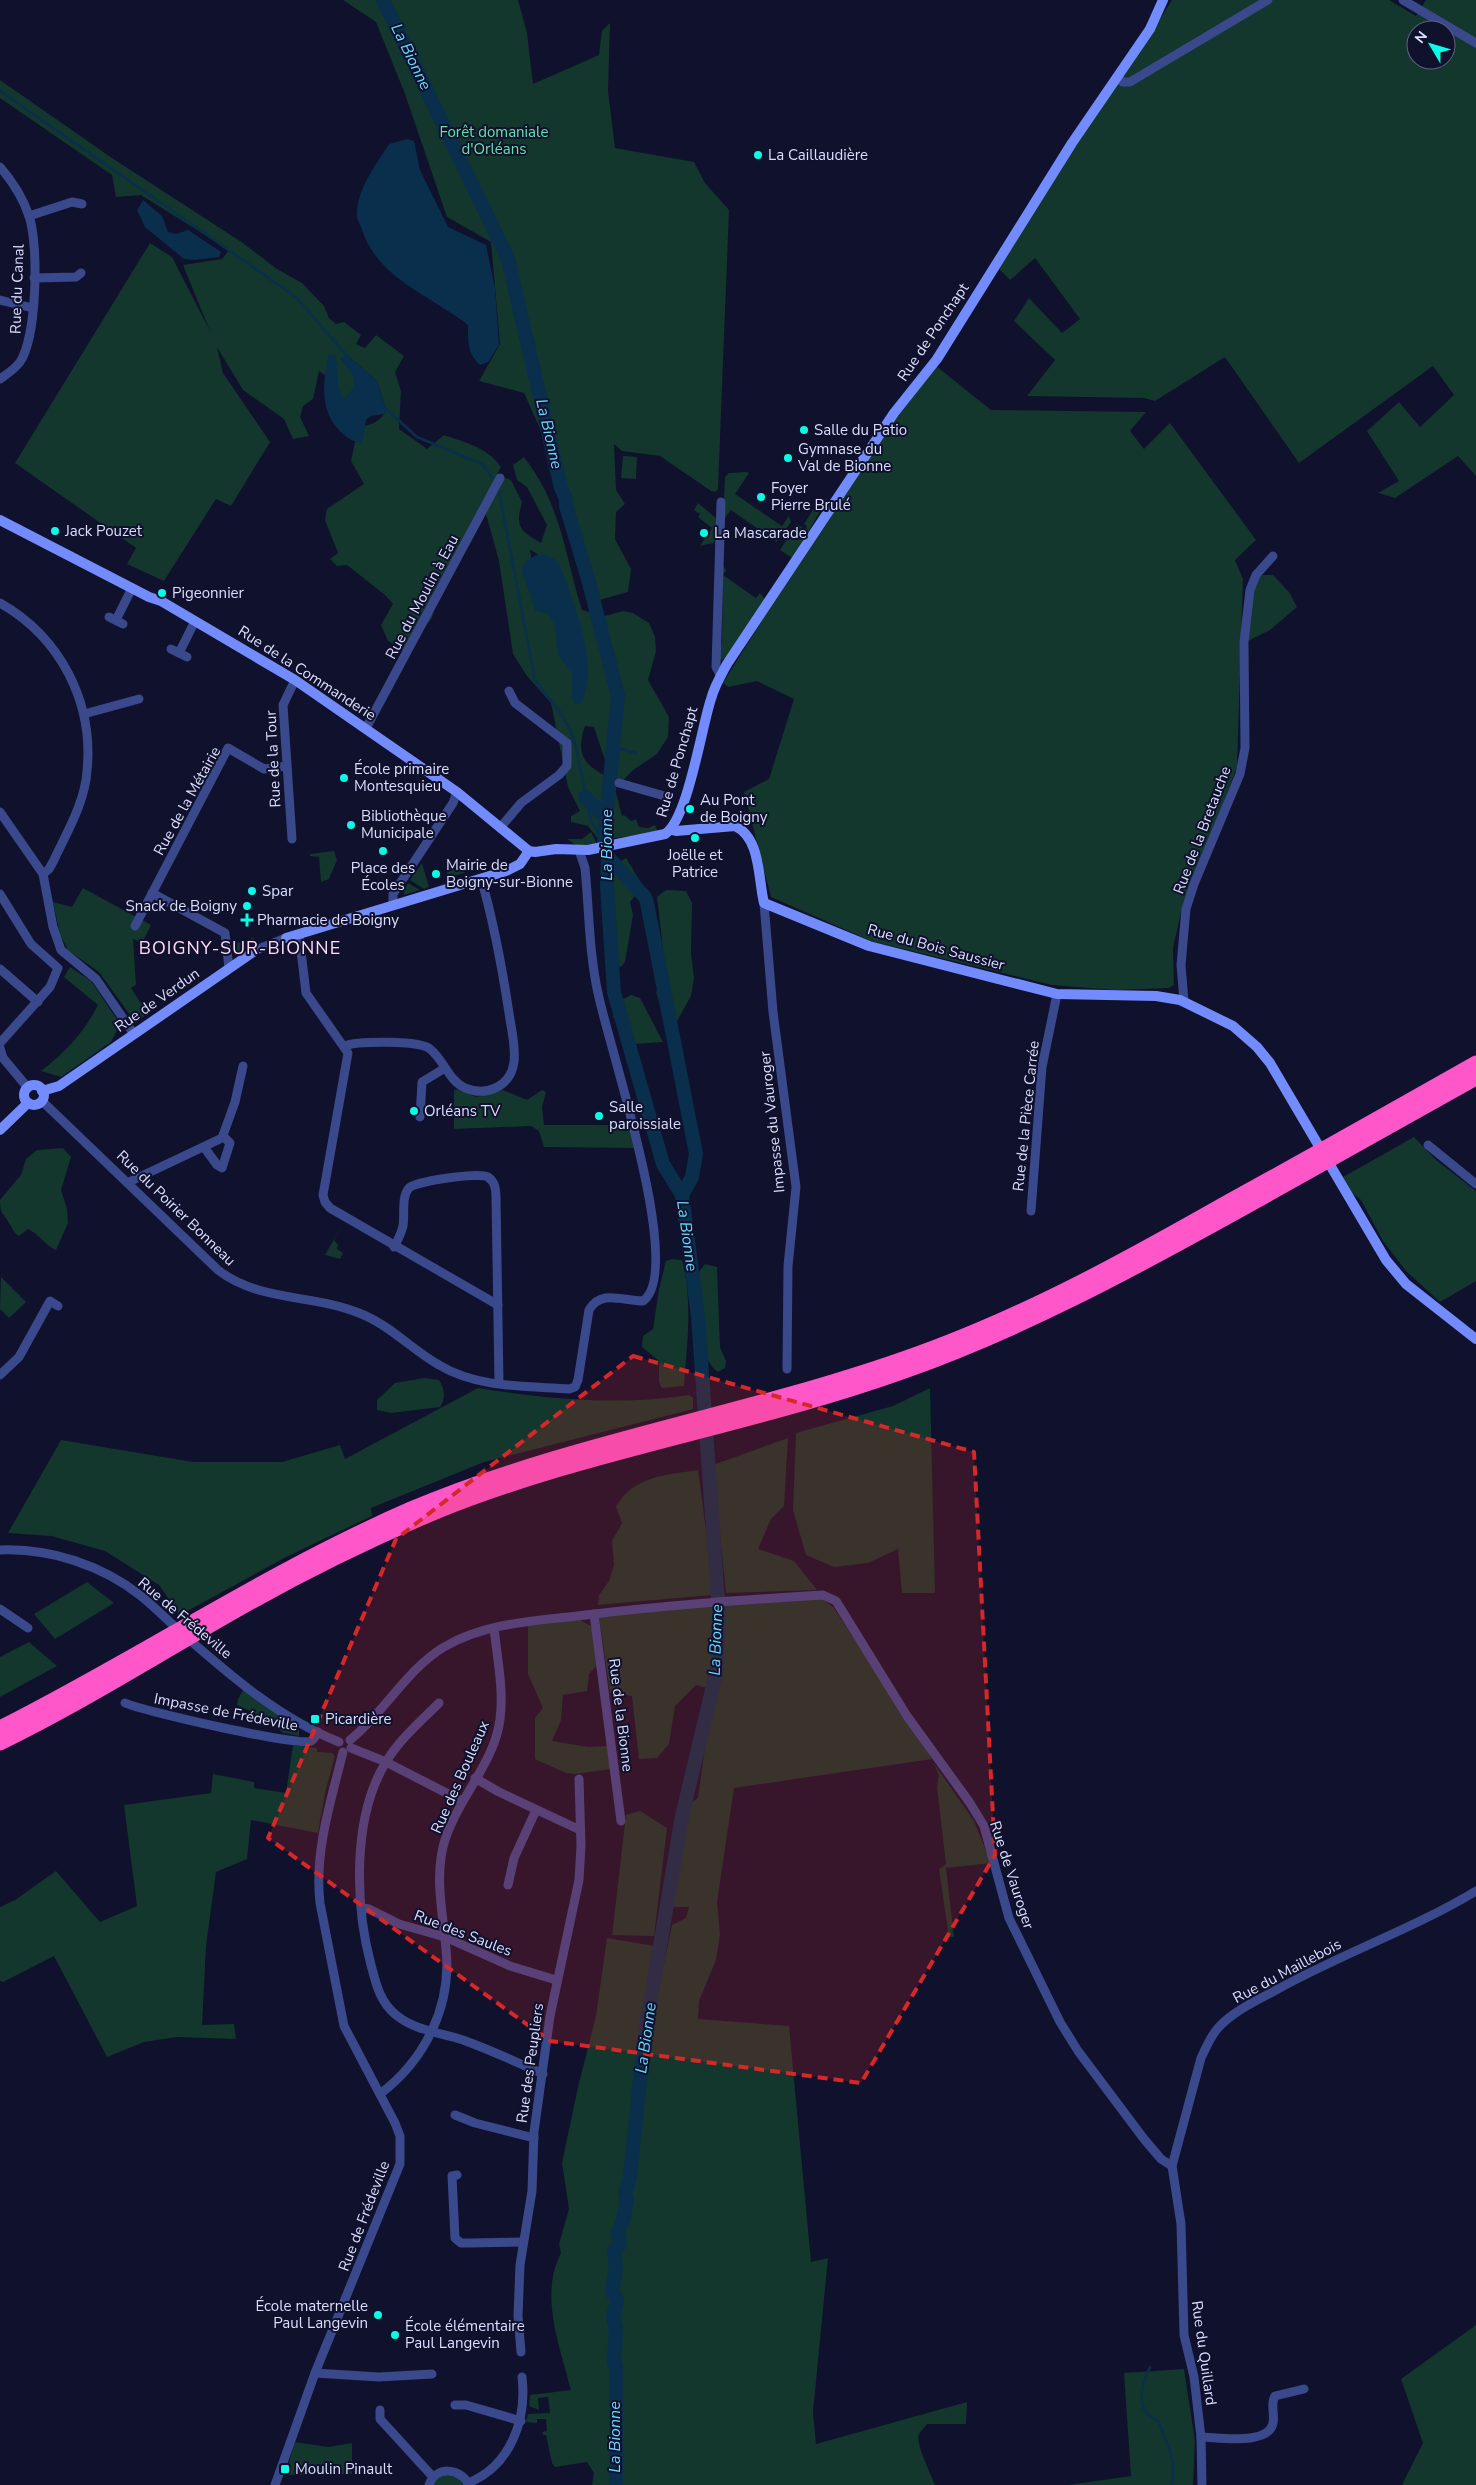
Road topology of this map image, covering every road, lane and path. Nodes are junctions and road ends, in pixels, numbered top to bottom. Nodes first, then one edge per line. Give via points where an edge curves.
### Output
1 (1163, 0) edge
2 (1268, 0) edge
3 (1402, 0) edge
4 (1476, 42) edge
5 (1117, 78) junction
6 (0, 167) edge
7 (82, 204) dead end
8 (29, 216) junction
9 (81, 273) dead end
10 (34, 278) junction
11 (0, 300) edge
12 (33, 308) junction
13 (0, 379) edge
14 (500, 478) dead end
15 (721, 502) dead end
16 (0, 520) edge
17 (1272, 556) dead end
18 (132, 588) junction
19 (0, 604) edge
20 (116, 621) dead end
21 (195, 621) junction
22 (179, 653) dead end
23 (720, 676) junction
24 (295, 680) junction
25 (509, 691) dead end
26 (139, 699) dead end
27 (84, 714) junction
28 (366, 728) junction
29 (286, 766) junction
30 (618, 783) dead end
31 (457, 792) junction
32 (683, 802) junction
33 (0, 812) edge
34 (500, 828) junction
35 (672, 830) junction
36 (292, 839) dead end
37 (579, 850) junction
38 (528, 851) junction
39 (43, 874) junction
40 (481, 878) junction
41 (152, 893) junction
42 (0, 894) edge
43 (764, 903) junction
44 (393, 904) junction
45 (135, 926) dead end
46 (299, 934) junction
47 (286, 938) joint
48 (256, 950) joint
49 (229, 968) junction
50 (0, 969) edge
51 (1057, 994) junction
52 (1184, 1001) junction
53 (38, 1002) junction
54 (134, 1034) junction
55 (0, 1043) edge
56 (344, 1046) junction
57 (0, 1048) edge
58 (1476, 1064) edge
59 (243, 1066) dead end
60 (445, 1068) junction
61 (1476, 1078) edge
62 (28, 1088) junction
63 (42, 1096) junction
64 (28, 1103) junction
65 (420, 1117) dead end
66 (0, 1130) edge
67 (223, 1136) junction
68 (1428, 1145) dead end
69 (204, 1147) junction
70 (129, 1182) junction
71 (1476, 1184) edge
72 (1031, 1211) dead end
73 (394, 1247) junction
74 (498, 1305) junction
75 (58, 1306) dead end
76 (1476, 1339) edge
77 (787, 1369) dead end
78 (0, 1375) edge
79 (499, 1383) junction
80 (713, 1421) junction
81 (543, 1469) junction
82 (0, 1550) edge
83 (0, 1608) edge
84 (594, 1614) junction
85 (28, 1628) dead end
86 (494, 1628) junction
87 (125, 1703) dead end
88 (439, 1703) dead end
89 (0, 1728) edge
90 (318, 1732) junction
91 (0, 1743) edge
92 (348, 1747) junction
93 (386, 1762) junction
94 (475, 1778) junction
95 (579, 1778) dead end
96 (462, 1801) junction
97 (536, 1810) junction
98 (621, 1821) dead end
99 (580, 1830) junction
100 (508, 1885) dead end
101 (1476, 1891) edge
102 (362, 1908) junction
103 (445, 1937) junction
104 (556, 1980) junction
105 (433, 2031) junction
106 (543, 2074) junction
107 (380, 2094) junction
108 (455, 2115) dead end
109 (534, 2138) junction
110 (1172, 2166) junction
111 (457, 2175) dead end
112 (523, 2242) junction
113 (521, 2352) dead end
114 (315, 2373) junction
115 (432, 2374) dead end
116 (522, 2377) dead end
117 (1304, 2389) dead end
118 (455, 2405) dead end
119 (380, 2410) dead end
120 (521, 2421) junction
121 (1201, 2437) junction
122 (431, 2481) edge
123 (468, 2484) edge
124 (275, 2485) edge
125 (1202, 2485) edge

1 - 5 street, Rue de Ponchapt via 1150,29
2 - 5 street via 1130,82
3 - 4 street
5 - 23 street, Rue de Ponchapt via 1072,143 937,359 894,413
6 - 8 street, Rue du Canal
7 - 8 street via 72,202
8 - 10 street, Rue du Canal via 35,255
9 - 10 street via 76,277
10 - 12 street, Rue du Canal
11 - 12 street
12 - 13 street, Rue du Canal via 29,342 20,362
14 - 28 street, Rue du Moulin à Eau
15 - 23 street via 716,667
16 - 18 street, Rue de la Commanderie
17 - 52 street, Rue de la Bretauche via 1256,575 1250,590 1244,642 1240,774 1186,910 1181,965
18 - 20 street
18 - 21 street, Rue de la Commanderie
19 - 27 street via 20,616 50,645 72,680
21 - 22 street
21 - 24 street, Rue de la Commanderie
23 - 32 street, Rue de Ponchapt
24 - 28 street, Rue de la Commanderie
24 - 29 street, Rue de la Tour via 283,705
25 - 34 street via 515,703 567,744 567,766 521,803
26 - 27 street
27 - 39 street via 88,737 87,772 80,801 54,860
28 - 31 street, Rue de la Commanderie
29 - 36 street, Rue de la Tour
29 - 41 street, Rue de la Métairie via 264,769 228,748
30 - 32 street
31 - 34 street, Rue de la Commanderie
31 - 44 street via 394,894
32 - 35 street, Rue de Ponchapt
33 - 39 street
34 - 38 street, Rue de la Commanderie
35 - 37 street, Rue de Ponchapt via 656,837
35 - 43 street via 736,826 742,829 754,850
37 - 38 street, Rue de Ponchapt
37 - 79 street, Rue du Poirier Bonneau via 585,868 597,992 644,1165 654,1240 652,1290 643,1301 607,1297 594,1302 589,1310 575,1386 569,1389
38 - 40 street, Rue de Verdun via 520,864
39 - 54 street via 61,950 96,979
40 - 44 street, Rue de Verdun
40 - 60 street via 494,923 515,1060 512,1072 498,1087 477,1091 456,1083
41 - 45 street, Rue de la Métairie
41 - 49 street via 225,933
42 - 53 street via 31,944 58,968 50,987
43 - 51 street, Rue du Bois Saussier via 869,946
43 - 77 street, Impasse du Vauroger via 773,1012 796,1187 788,1266
44 - 46 street, Rue de Verdun
46 - 47 street, Rue de Verdun
46 - 56 street via 306,993
47 - 48 street, Rue de Verdun
48 - 49 street, Rue de Verdun
49 - 54 street, Rue de Verdun
50 - 53 street
51 - 52 street, Rue du Bois Saussier via 1156,996
51 - 72 street, Rue de la Pièce Carrée via 1042,1066
52 - 76 street, Rue du Bois Saussier via 1233,1026 1257,1047 1270,1063 1386,1260 1406,1284
53 - 55 street
54 - 63 street, Rue de Verdun
56 - 60 street via 426,1045
56 - 73 street via 348,1053 323,1195 330,1208
57 - 62 street via 3,1058
58 - 80 highway via 1122,1262 1002,1320 892,1362
59 - 67 street
60 - 65 street via 422,1082
61 - 80 highway via 1123,1275 994,1337 845,1391
62 - 63 street via 34,1086
62 - 64 street via 24,1096
63 - 64 street via 34,1105
63 - 70 street, Rue du Poirier Bonneau
64 - 66 street
67 - 69 street
67 - 69 street via 230,1142 222,1168
68 - 71 street
69 - 70 street
70 - 79 street, Rue du Poirier Bonneau via 218,1270 236,1283 359,1312 381,1323 438,1365 473,1379
73 - 74 street
73 - 74 street via 400,1239 406,1194 412,1186 483,1175 489,1178 496,1188
74 - 79 street
75 - 78 street via 50,1301 19,1357
80 - 81 highway
81 - 89 highway via 413,1509 328,1547
81 - 91 highway via 332,1559
82 - 90 street, Rue de Frédeville via 53,1554 91,1566 118,1580 265,1701
83 - 85 street
84 - 86 street via 520,1621
84 - 98 street, Rue de la Bionne
84 - 110 street, Rue de Vauroger via 823,1595 836,1601 906,1716 984,1826 1008,1918 1060,2022 1144,2139 1160,2159
86 - 92 street via 459,1639 441,1649
86 - 94 street, Rue des Bouleaux via 500,1720 494,1741
87 - 90 street, Impasse de Frédeville via 171,1718 289,1739 311,1742
88 - 93 street
90 - 92 street, Rue de Frédeville via 339,1742 343,1739
92 - 93 street
92 - 107 street, Rue de Frédeville via 333,1787 318,1884 344,2026
93 - 96 street
93 - 102 street via 365,1819 360,1891
94 - 96 street, Rue des Bouleaux
94 - 97 street
95 - 99 street, Rue des Peupliers
96 - 103 street, Rue des Bouleaux via 448,1831 441,1859 439,1886
97 - 99 street
97 - 100 street via 514,1858
99 - 104 street, Rue des Peupliers via 577,1890
101 - 110 street, Rue du Maillebois via 1447,1908 1322,1965 1230,2017 1218,2028 1201,2058
102 - 103 street, Rue des Saules via 413,1929
102 - 105 street via 365,1940 382,2000 398,2017
103 - 104 street, Rue des Saules via 510,1966
103 - 105 street, Rue des Bouleaux via 444,1990
104 - 106 street, Rue des Peupliers
105 - 106 street via 489,2050
105 - 107 street, Rue des Bouleaux via 415,2060 397,2081
106 - 109 street, Rue des Peupliers
107 - 114 street, Rue de Frédeville via 400,2136 400,2164
108 - 109 street
109 - 112 street, Rue des Peupliers via 532,2191
110 - 121 street, Rue du Quillard via 1181,2224 1184,2335 1194,2378
111 - 112 street via 452,2176 455,2238 469,2244
112 - 113 street, Rue des Peupliers via 518,2288
114 - 115 street via 379,2377
114 - 124 street, Rue de Frédeville
116 - 120 street
117 - 121 street via 1275,2396 1273,2423 1264,2436
118 - 120 street via 466,2405
119 - 122 street via 380,2419
120 - 123 street via 502,2457 485,2474
121 - 125 street, Rue du Quillard
122 - 123 street via 446,2471 452,2471 464,2477

